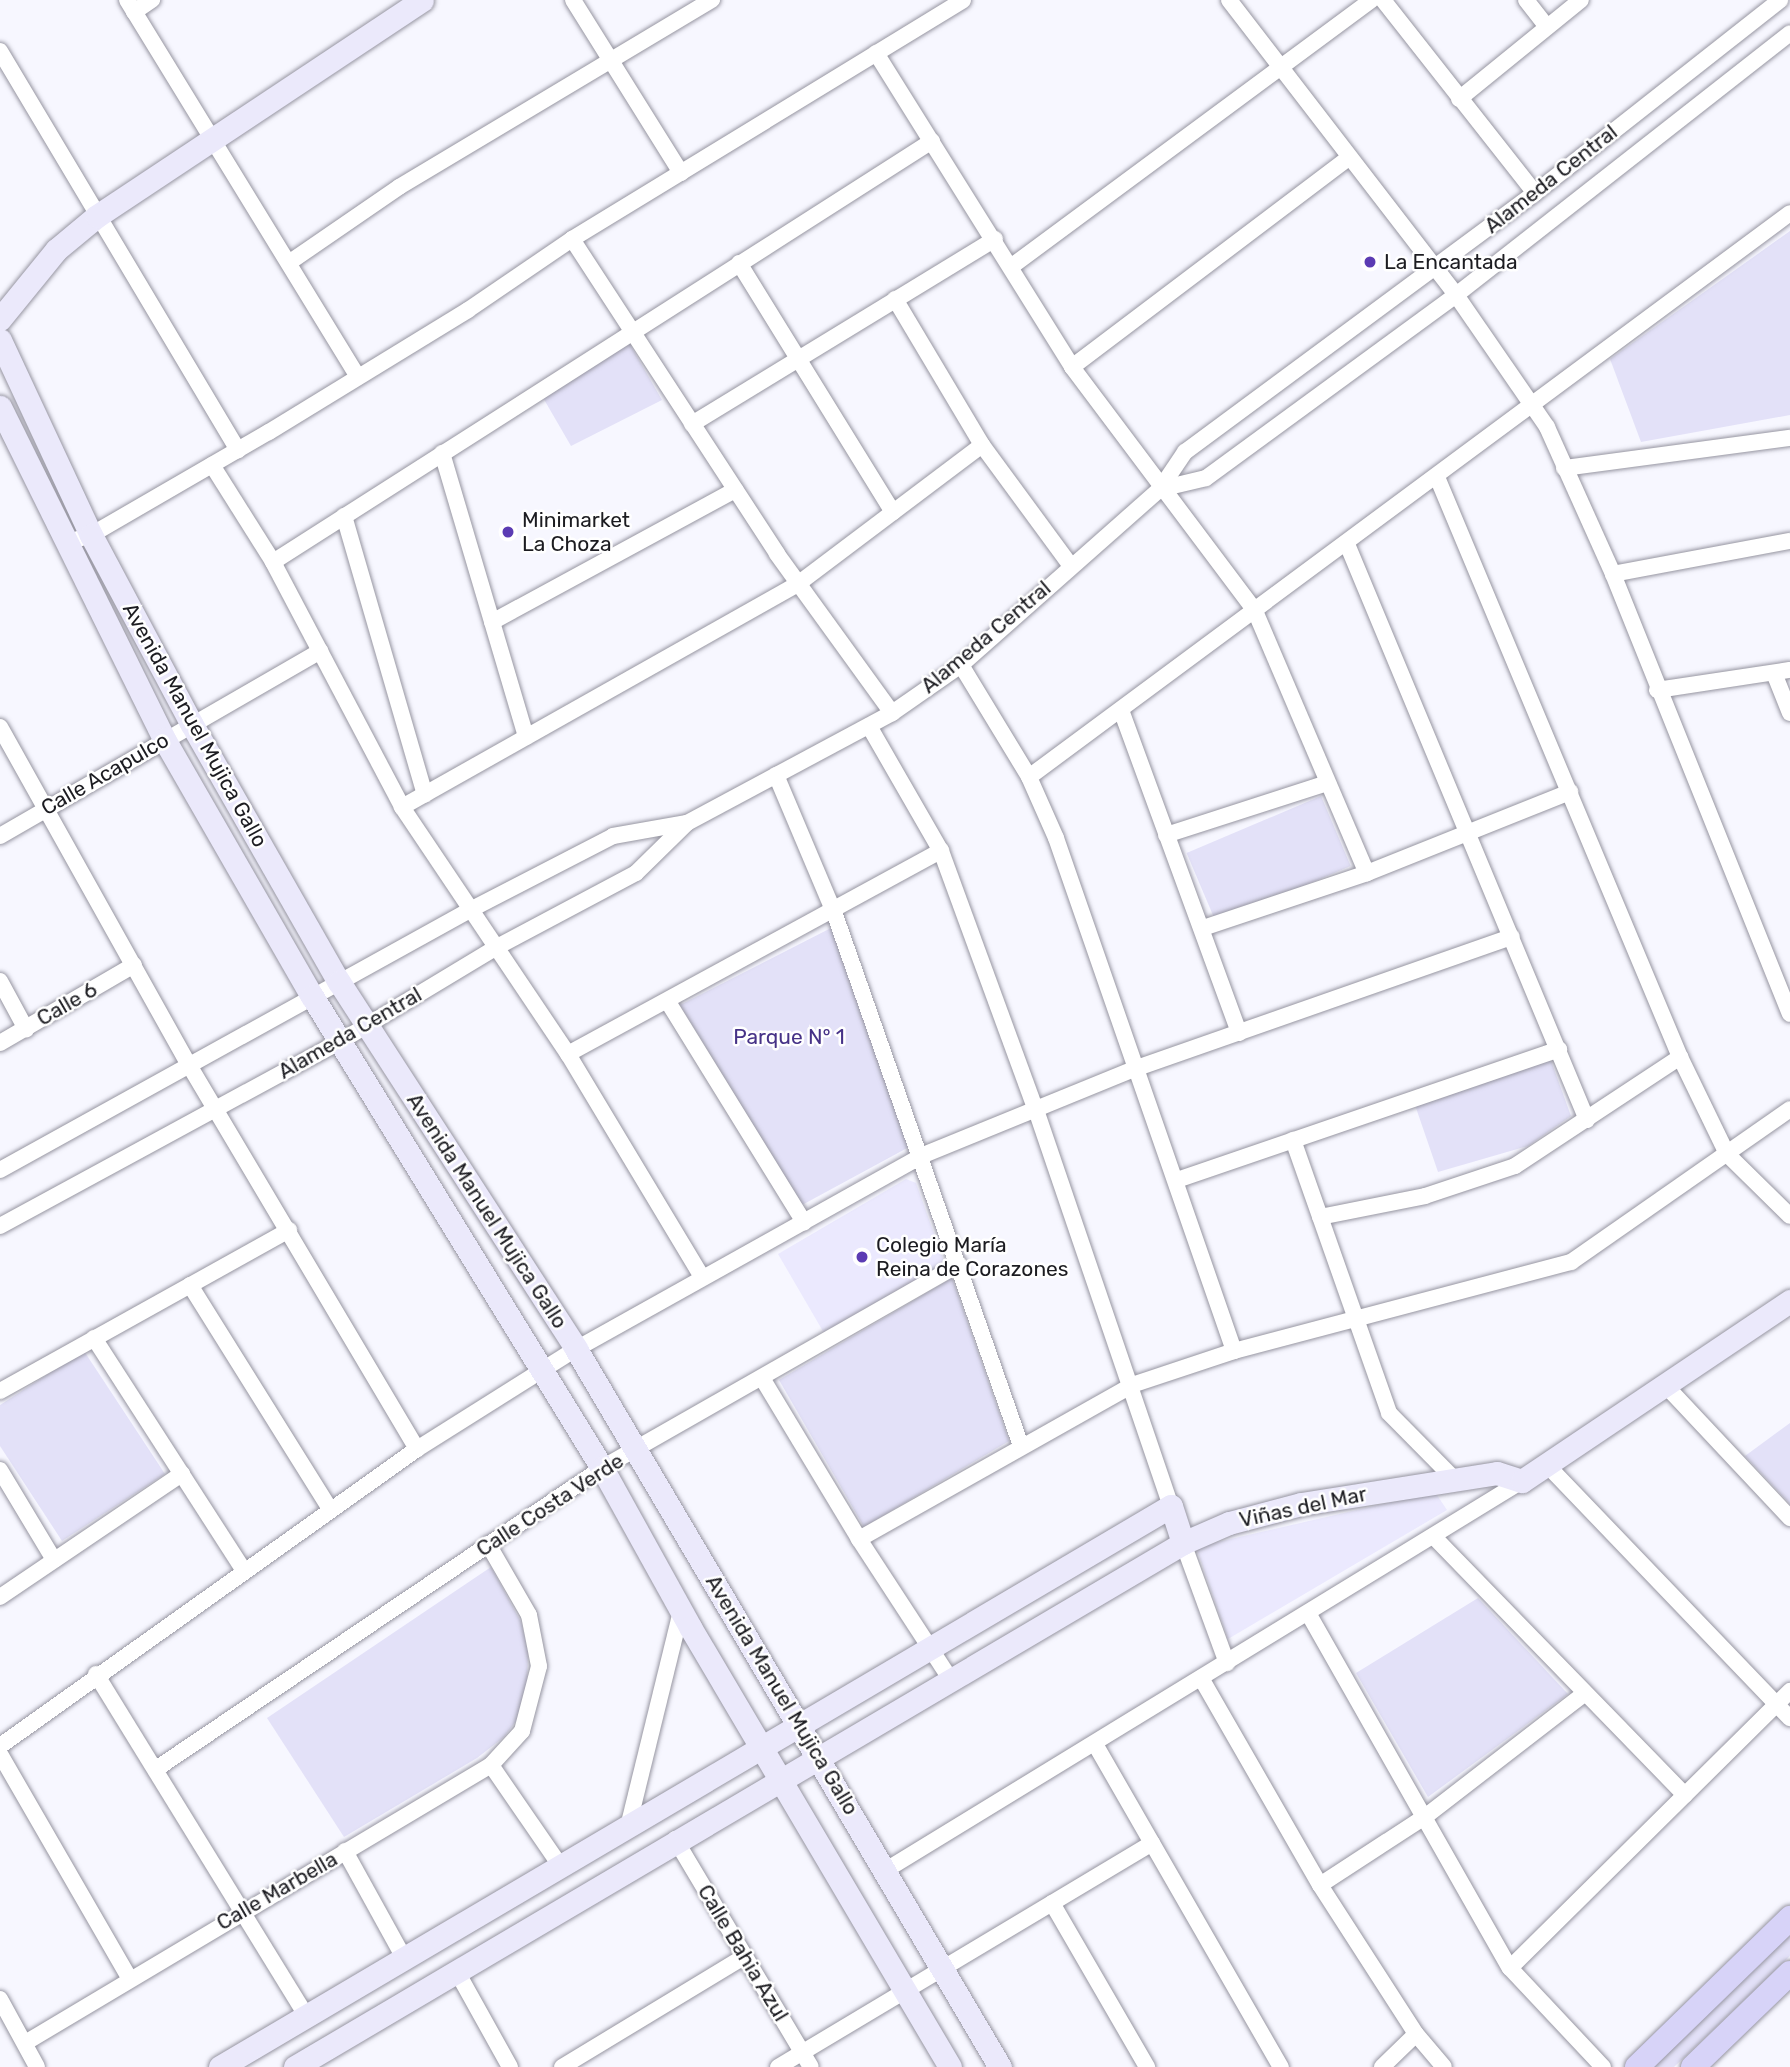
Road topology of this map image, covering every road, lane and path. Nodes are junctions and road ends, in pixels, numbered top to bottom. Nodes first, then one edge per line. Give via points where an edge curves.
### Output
1 (152, 0) edge
2 (422, 0) edge
3 (573, 0) edge
4 (712, 0) edge
5 (963, 0) edge
6 (1229, 0) edge
7 (1371, 0) edge
8 (1383, 0) edge
9 (1527, 0) edge
10 (1581, 0) edge
11 (1780, 0) edge
12 (131, 6) edge
13 (1547, 27) junction
14 (1790, 33) edge
15 (0, 51) edge
16 (876, 53) junction
17 (610, 61) junction
18 (1279, 70) junction
19 (1459, 99) junction
20 (215, 141) junction
21 (932, 141) junction
22 (1348, 158) junction
23 (681, 173) junction
24 (1535, 193) junction
25 (1790, 213) edge
26 (97, 216) junction
27 (572, 239) junction
28 (995, 239) junction
29 (290, 262) junction
30 (739, 263) junction
31 (1012, 266) junction
32 (1434, 269) junction
33 (1456, 295) junction
34 (895, 299) junction
35 (0, 319) edge
36 (632, 331) junction
37 (0, 340) edge
38 (798, 358) junction
39 (1072, 367) junction
40 (358, 377) junction
41 (1532, 402) junction
42 (0, 407) edge
43 (692, 424) junction
44 (1790, 438) edge
45 (982, 445) junction
46 (238, 450) junction
47 (442, 453) junction
48 (212, 465) junction
49 (1564, 468) junction
50 (1437, 477) junction
51 (1160, 489) junction
52 (735, 490) junction
53 (894, 512) junction
54 (344, 516) junction
55 (91, 535) junction
56 (1790, 541) edge
57 (66, 543) junction
58 (1347, 544) junction
59 (273, 562) junction
60 (1070, 565) junction
61 (1613, 574) junction
62 (799, 583) junction
63 (1255, 611) junction
64 (492, 622) junction
65 (320, 651) junction
66 (961, 665) junction
67 (1782, 671) edge
68 (1657, 691) junction
69 (1121, 710) junction
70 (892, 713) junction
71 (1790, 713) edge
72 (191, 723) junction
73 (869, 726) junction
74 (0, 727) edge
75 (526, 737) junction
76 (164, 739) junction
77 (776, 775) junction
78 (1029, 777) junction
79 (1327, 783) junction
80 (1570, 792) junction
81 (425, 794) junction
82 (402, 807) junction
83 (46, 808) junction
84 (687, 823) junction
85 (1470, 833) junction
86 (1166, 835) junction
87 (0, 836) edge
88 (941, 851) junction
89 (1367, 873) junction
90 (468, 911) junction
91 (834, 912) junction
92 (1203, 928) junction
93 (1512, 937) junction
94 (498, 947) junction
95 (134, 965) junction
96 (0, 981) edge
97 (340, 982) junction
98 (312, 996) junction
99 (668, 1002) junction
100 (1790, 1014) edge
101 (368, 1025) junction
102 (26, 1029) junction
103 (1239, 1033) junction
104 (341, 1041) junction
105 (0, 1043) edge
106 (1559, 1049) junction
107 (568, 1054) junction
108 (1680, 1057) junction
109 (189, 1065) junction
110 (1137, 1068) junction
111 (215, 1107) junction
112 (1790, 1109) edge
113 (1037, 1110) junction
114 (1587, 1120) junction
115 (1293, 1140) junction
116 (1727, 1154) junction
117 (921, 1156) junction
118 (0, 1170) edge
119 (1177, 1180) junction
120 (1790, 1216) edge
121 (1320, 1217) junction
122 (804, 1222) junction
123 (0, 1226) edge
124 (289, 1230) junction
125 (959, 1264) junction
126 (702, 1277) junction
127 (190, 1285) junction
128 (1790, 1301) edge
129 (1358, 1321) junction
130 (94, 1338) junction
131 (576, 1349) junction
132 (1234, 1351) junction
133 (543, 1369) junction
134 (762, 1378) junction
135 (1132, 1385) junction
136 (1667, 1387) junction
137 (0, 1391) edge
138 (1021, 1446) junction
139 (417, 1449) junction
140 (636, 1451) junction
141 (1547, 1465) junction
142 (602, 1468) junction
143 (0, 1470) edge
144 (182, 1474) junction
145 (1453, 1478) junction
146 (1522, 1481) junction
147 (1171, 1506) junction
148 (330, 1509) junction
149 (1790, 1518) edge
150 (1434, 1536) junction
151 (859, 1539) junction
152 (1183, 1543) junction
153 (488, 1544) junction
154 (54, 1560) junction
155 (243, 1569) junction
156 (0, 1597) edge
157 (681, 1611) junction
158 (1308, 1613) junction
159 (929, 1647) junction
160 (1227, 1663) junction
161 (96, 1674) junction
162 (1201, 1678) junction
163 (951, 1679) junction
164 (1790, 1691) edge
165 (1585, 1693) junction
166 (1777, 1704) junction
167 (1790, 1718) edge
168 (800, 1726) junction
169 (1095, 1744) junction
170 (0, 1746) edge
171 (762, 1748) junction
172 (0, 1754) edge
173 (819, 1757) junction
174 (491, 1765) junction
175 (156, 1769) junction
176 (781, 1780) junction
177 (1685, 1795) junction
178 (1426, 1816) junction
179 (629, 1823) junction
180 (675, 1839) junction
181 (1152, 1843) junction
182 (345, 1851) junction
183 (561, 1867) junction
184 (886, 1870) junction
185 (1320, 1885) junction
186 (1052, 1903) junction
187 (244, 1910) junction
188 (1790, 1918) edge
189 (745, 1956) junction
190 (404, 1958) junction
191 (943, 1968) junction
192 (1510, 1968) junction
193 (456, 1970) junction
194 (1790, 1973) edge
195 (130, 1979) junction
196 (906, 1990) junction
197 (0, 1999) edge
198 (305, 2014) junction
199 (1416, 2034) junction
200 (24, 2043) junction
201 (802, 2052) junction
202 (37, 2067) edge
203 (220, 2067) edge
204 (295, 2067) edge
205 (510, 2067) edge
206 (562, 2067) edge
207 (778, 2067) edge
208 (811, 2067) edge
209 (950, 2067) edge
210 (1000, 2067) edge
211 (1147, 2067) edge
212 (1281, 2067) edge
213 (1381, 2067) edge
214 (1444, 2067) edge
215 (1603, 2067) edge
216 (1637, 2067) edge
217 (1693, 2067) edge

1 - 12 street
2 - 20 street
3 - 17 street
4 - 17 street
5 - 16 street
6 - 18 street
7 - 18 street
8 - 19 street
9 - 13 street
10 - 13 street
11 - 24 street, Alameda Central
12 - 20 street
13 - 19 street
14 - 33 street, Alameda Central
15 - 26 street
16 - 21 street
16 - 23 street
17 - 23 street
17 - 29 street via 399,187
18 - 22 street
18 - 31 street
19 - 24 street
20 - 26 street
20 - 29 street
21 - 28 street
21 - 30 street
22 - 32 street
22 - 39 street
23 - 27 street
24 - 32 street, Alameda Central
25 - 41 street
26 - 35 street via 56,250
26 - 46 street
27 - 36 street
27 - 40 street
28 - 31 street
28 - 34 street
29 - 40 street
30 - 36 street
30 - 38 street
31 - 39 street
32 - 33 street
32 - 51 street, Alameda Central via 1185,452
33 - 41 street
33 - 51 street, Alameda Central via 1206,478
34 - 38 street
34 - 45 street
36 - 43 street
36 - 47 street
37 - 55 street, Avenida Manuel Mujica Gallo
38 - 43 street
38 - 53 street
39 - 51 street
40 - 46 street
41 - 49 street
41 - 50 street
42 - 57 street, Avenida Manuel Mujica Gallo
43 - 52 street
44 - 49 street
45 - 53 street
45 - 60 street
46 - 48 street
47 - 54 street
47 - 64 street
48 - 55 street
48 - 59 street
49 - 61 street
50 - 58 street
50 - 80 street
51 - 60 street, Alameda Central
51 - 63 street
52 - 62 street
52 - 64 street
53 - 62 street
54 - 59 street
54 - 81 street
55 - 57 street
55 - 72 street, Avenida Manuel Mujica Gallo
56 - 61 street
57 - 76 street, Avenida Manuel Mujica Gallo
58 - 63 street
58 - 85 street
59 - 65 street
60 - 66 street, Alameda Central
61 - 68 street
62 - 70 street
62 - 75 street
63 - 69 street
63 - 79 street
64 - 75 street
65 - 72 street, Calle Acapulco
65 - 82 street
66 - 70 street, Alameda Central
66 - 78 street
67 - 68 street
67 - 71 street
68 - 100 street
69 - 78 street
69 - 86 street
70 - 73 street, Alameda Central
72 - 76 street, Calle Acapulco
72 - 97 street, Avenida Manuel Mujica Gallo
73 - 77 street, Alameda Central
73 - 88 street
74 - 83 street
75 - 81 street
76 - 83 street, Calle Acapulco
76 - 98 street, Avenida Manuel Mujica Gallo
77 - 84 street, Alameda Central
77 - 91 street
78 - 110 street via 1056,838
79 - 86 street
79 - 89 street
80 - 85 street
80 - 108 street
81 - 82 street
82 - 90 street
83 - 87 street, Calle Acapulco
83 - 95 street
84 - 90 street, Alameda Central via 613,836
84 - 94 street, Alameda Central via 636,873
85 - 89 street
85 - 93 street
86 - 92 street
88 - 91 street
88 - 113 street
89 - 92 street
90 - 94 street
90 - 97 street, Alameda Central
91 - 99 street
91 - 117 street
92 - 103 street
93 - 103 street
93 - 106 street
94 - 101 street, Alameda Central
94 - 107 street
95 - 102 street, Calle 6
95 - 109 street
96 - 102 street
97 - 98 street, Alameda Central
97 - 101 street, Avenida Manuel Mujica Gallo
98 - 104 street, Avenida Manuel Mujica Gallo
98 - 109 street, Alameda Central
99 - 107 street
99 - 122 street
101 - 104 street, Alameda Central
101 - 131 street, Avenida Manuel Mujica Gallo
102 - 105 street, Calle 6
103 - 110 street
104 - 111 street, Alameda Central
104 - 133 street, Avenida Manuel Mujica Gallo
106 - 114 street
106 - 115 street
107 - 126 street
108 - 114 street
108 - 116 street
109 - 111 street
109 - 118 street, Alameda Central
110 - 113 street
110 - 119 street
111 - 123 street, Alameda Central
111 - 124 street
112 - 116 street
113 - 117 street
113 - 135 street
114 - 121 street via 1515,1166 1425,1196
115 - 119 street
115 - 121 street
116 - 120 street
116 - 129 street via 1570,1262
117 - 122 street
117 - 125 street
119 - 132 street
121 - 129 street
122 - 126 street
124 - 127 street
124 - 139 street
125 - 134 street, Calle Costa Verde
125 - 138 street
126 - 131 street
127 - 130 street
127 - 148 street
128 - 136 street
129 - 132 street
129 - 145 street via 1389,1413
130 - 137 street
130 - 144 street
131 - 133 street
131 - 140 street, Avenida Manuel Mujica Gallo
132 - 135 street
133 - 139 street
133 - 142 street, Avenida Manuel Mujica Gallo
134 - 140 street, Calle Costa Verde
134 - 151 street
135 - 138 street
135 - 147 street
136 - 141 street
136 - 149 street
138 - 151 street
139 - 148 street
140 - 142 street, Calle Costa Verde
140 - 168 street, Avenida Manuel Mujica Gallo
141 - 146 street
141 - 166 street
142 - 153 street, Calle Costa Verde
142 - 157 street, Avenida Manuel Mujica Gallo
143 - 154 street
144 - 154 street
144 - 155 street
145 - 146 street, Viñas del Mar via 1497,1473
145 - 152 street, Viñas del Mar via 1301,1504 1228,1523
146 - 150 street
147 - 152 street
147 - 159 street
148 - 155 street
150 - 158 street
150 - 165 street
151 - 159 street
152 - 160 street
152 - 163 street, Viñas del Mar
153 - 174 street, Calle Marbella via 529,1615 538,1666 522,1731
153 - 175 street, Calle Costa Verde
154 - 156 street
155 - 161 street
157 - 171 street, Avenida Manuel Mujica Gallo
157 - 179 street
158 - 160 street
158 - 178 street
159 - 163 street
159 - 168 street
160 - 162 street
161 - 170 street
161 - 175 street
162 - 169 street
162 - 185 street
163 - 173 street, Viñas del Mar
164 - 166 street
165 - 177 street
165 - 178 street
166 - 167 street
166 - 177 street
168 - 171 street
168 - 173 street, Avenida Manuel Mujica Gallo
169 - 181 street
169 - 184 street
171 - 176 street, Avenida Manuel Mujica Gallo
171 - 179 street
172 - 195 street
173 - 176 street, Viñas del Mar
173 - 184 street, Avenida Manuel Mujica Gallo
174 - 182 street, Calle Marbella
174 - 183 street
175 - 187 street
176 - 180 street, Viñas del Mar
176 - 196 street, Avenida Manuel Mujica Gallo
177 - 192 street
178 - 185 street
178 - 192 street
179 - 183 street
180 - 189 street, Calle Bahia Azul
180 - 193 street, Viñas del Mar
181 - 186 street
181 - 212 street
182 - 187 street, Calle Marbella
182 - 190 street
183 - 190 street
184 - 191 street, Avenida Manuel Mujica Gallo
185 - 199 street
186 - 191 street
186 - 211 street
187 - 195 street, Calle Marbella
187 - 198 street
188 - 216 main road
189 - 201 street, Calle Bahia Azul
189 - 206 street
190 - 198 street
191 - 196 street
191 - 210 street, Avenida Manuel Mujica Gallo
192 - 215 street
193 - 204 street, Viñas del Mar
193 - 205 street
194 - 217 main road
195 - 200 street, Calle Marbella
196 - 201 street
196 - 209 street, Avenida Manuel Mujica Gallo
197 - 200 street
198 - 203 street
199 - 213 street
199 - 214 street
200 - 202 street
201 - 207 street
201 - 208 street, Calle Bahia Azul

